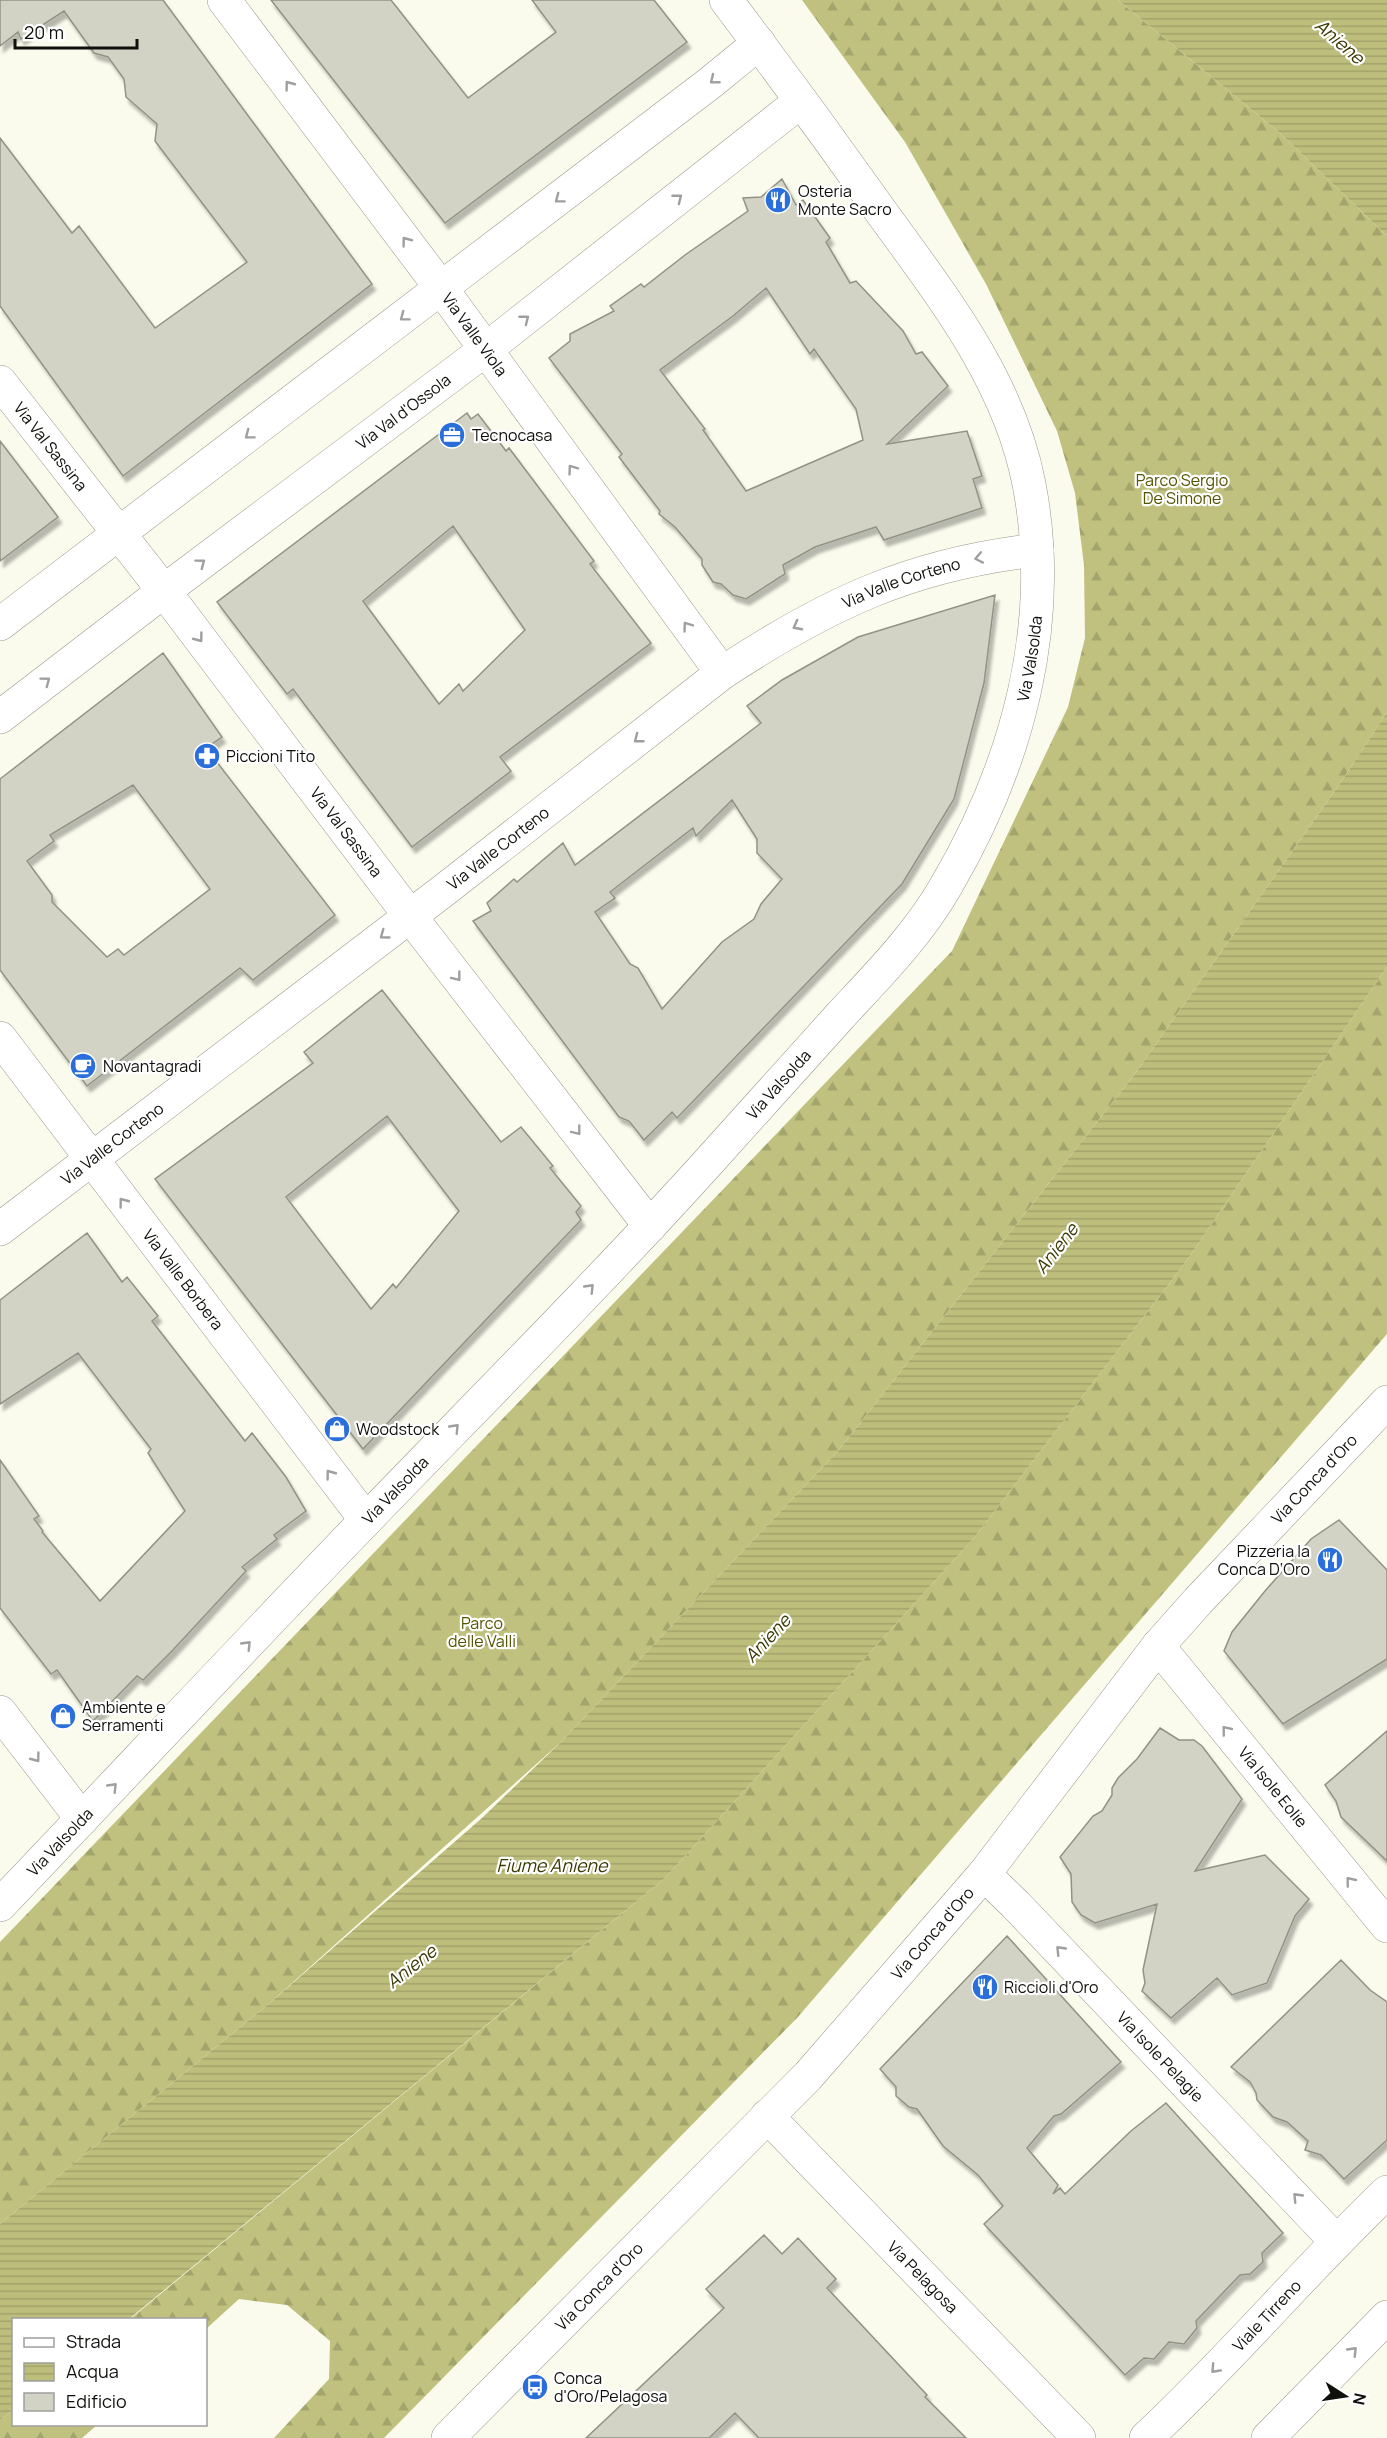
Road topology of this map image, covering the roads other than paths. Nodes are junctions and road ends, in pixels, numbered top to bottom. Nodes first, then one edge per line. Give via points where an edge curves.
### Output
1 (224, 0) edge
2 (726, 0) edge
3 (759, 43) junction
4 (801, 101) junction
5 (441, 288) junction
6 (485, 350) junction
7 (0, 382) edge
8 (118, 534) junction
9 (1037, 550) junction
10 (164, 591) junction
11 (0, 624) edge
12 (722, 673) junction
13 (0, 717) edge
14 (410, 916) junction
15 (0, 1038) edge
16 (91, 1159) junction
17 (650, 1226) junction
18 (0, 1229) edge
19 (1387, 1402) edge
20 (366, 1520) junction
21 (1158, 1646) junction
22 (0, 1712) edge
23 (82, 1819) junction
24 (984, 1874) junction
25 (0, 1905) edge
26 (1387, 1926) edge
27 (767, 2116) junction
28 (1387, 2192) edge
29 (1336, 2241) junction
30 (1387, 2317) edge
31 (448, 2438) edge
32 (1079, 2438) edge
33 (1146, 2438) edge
34 (1268, 2438) edge

5 -> 1 street, Via Valle Viola
2 - 3 street, Via Valsolda
3 - 4 street, Via Valsolda
3 -> 5 street
6 -> 4 street, Via Val d'Ossola
4 - 9 street, Via Valsolda via 950,308 997,387 1024,459
5 - 6 street, Via Valle Viola
5 -> 8 street
10 -> 6 street, Via Val d'Ossola
12 -> 6 street, Via Valle Viola
7 - 8 street, Via Val Sassina
8 - 10 street, Via Val Sassina
8 - 11 street
9 -> 12 street, Via Valle Corteno via 959,562 884,585 774,638
9 - 17 street, Via Valsolda via 1039,606 1022,704 985,812 949,882 898,953
13 -> 10 street, Via Val d'Ossola
10 -> 14 street, Via Val Sassina
12 -> 14 street, Via Valle Corteno
14 -> 16 street, Via Valle Corteno
14 -> 17 street, Via Val Sassina
15 - 16 street, Via Valle Borbera
16 - 18 street, Via Valle Corteno
20 -> 16 street, Via Valle Borbera
20 -> 17 street, Via Valsolda
19 - 21 street, Via Conca d'Oro
23 -> 20 street, Via Valsolda
21 - 24 street, Via Conca d'Oro
26 -> 21 street, Via Isole Eolie
22 -> 23 street
23 - 25 street, Via Valsolda
24 - 27 street, Via Conca d'Oro via 808,2076
29 -> 24 street, Via Isole Pelagie
27 - 31 street, Via Conca d'Oro
27 - 32 street, Via Pelagosa
28 - 29 street, Viale Tirreno
29 -> 33 street, Viale Tirreno
34 -> 30 street

